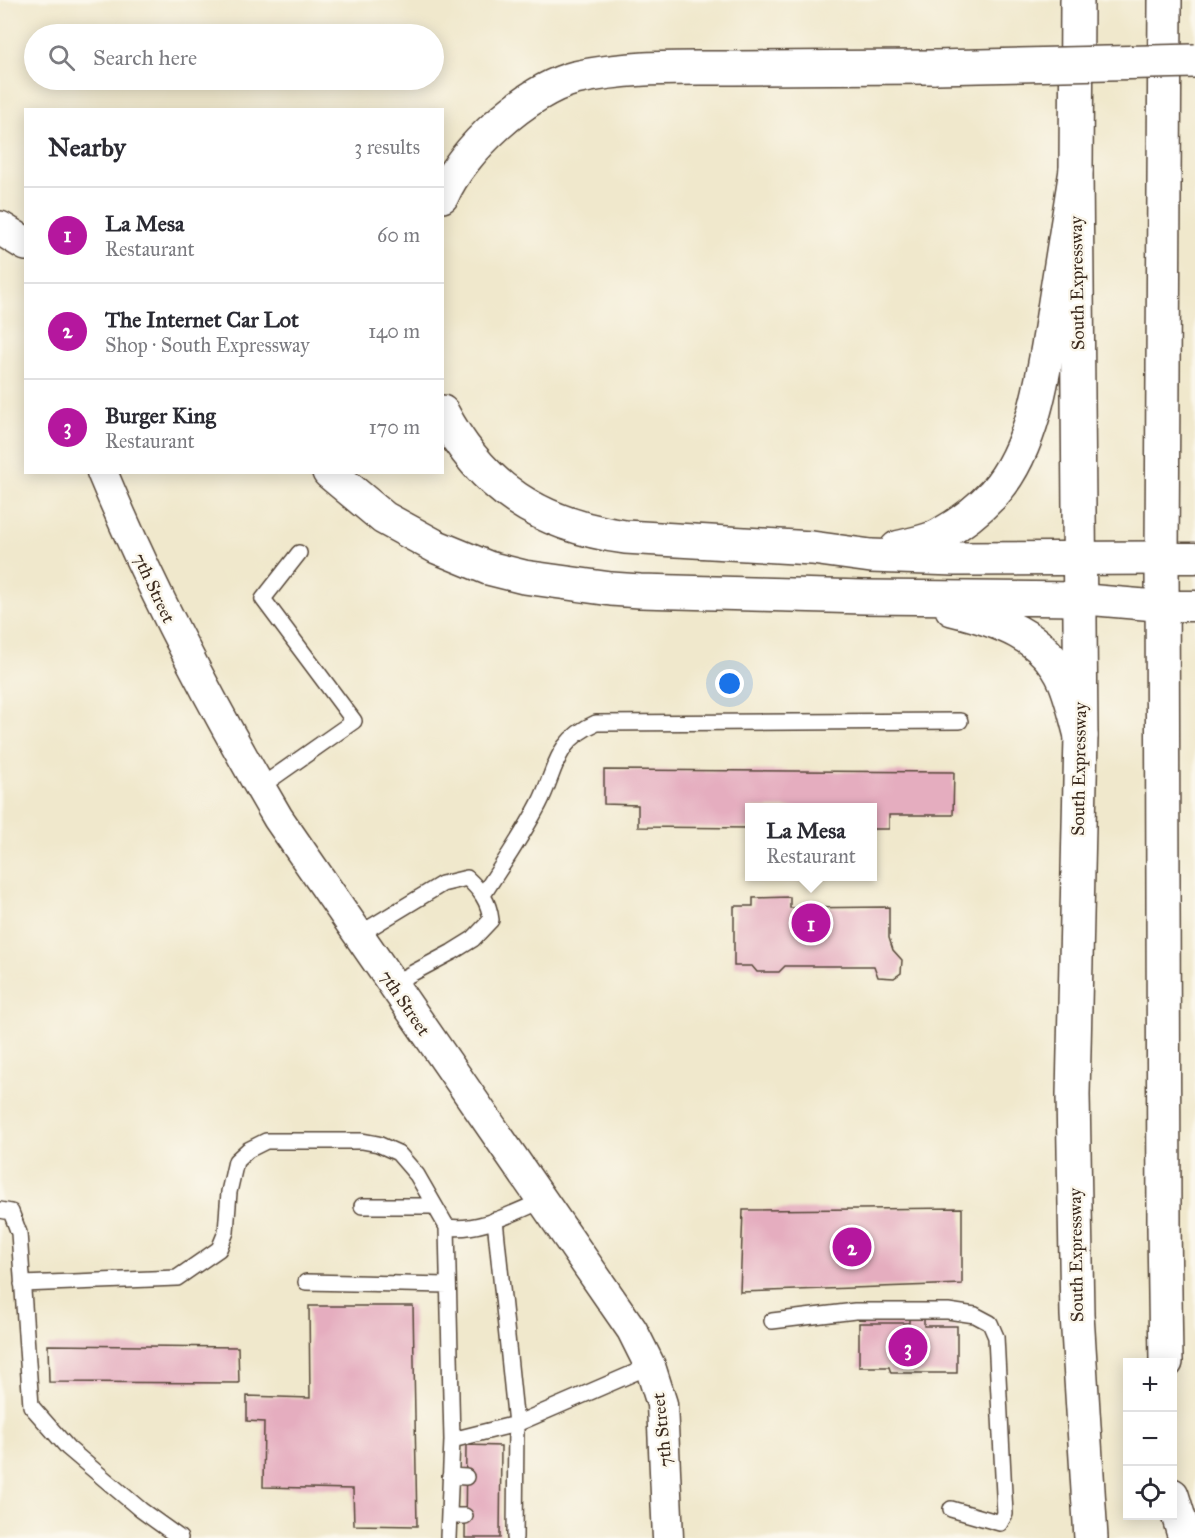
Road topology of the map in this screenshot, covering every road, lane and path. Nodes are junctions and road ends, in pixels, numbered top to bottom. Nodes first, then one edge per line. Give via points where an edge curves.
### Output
1 (1077, 0) edge
2 (1165, 0) edge
3 (1195, 61) edge
4 (1076, 170) junction
5 (444, 193) edge
6 (0, 228) edge
7 (24, 243) edge
8 (444, 416) edge
9 (103, 474) edge
10 (330, 474) edge
11 (299, 553) dead end
12 (871, 556) junction
13 (1080, 558) junction
14 (1162, 558) junction
15 (1195, 558) edge
16 (864, 597) junction
17 (1080, 599) junction
18 (1162, 606) junction
19 (1195, 606) edge
20 (960, 720) dead end
21 (1081, 736) junction
22 (260, 787) junction
23 (483, 895) junction
24 (358, 935) junction
25 (392, 984) junction
26 (542, 1201) junction
27 (362, 1206) dead end
28 (434, 1206) junction
29 (0, 1210) edge
30 (495, 1220) junction
31 (447, 1227) junction
32 (306, 1282) dead end
33 (22, 1284) junction
34 (448, 1285) junction
35 (772, 1321) dead end
36 (1166, 1358) edge
37 (650, 1366) junction
38 (516, 1424) junction
39 (452, 1440) junction
40 (1085, 1449) junction
41 (450, 1476) junction
42 (466, 1477) dead end
43 (951, 1509) dead end
44 (1177, 1509) edge
45 (449, 1516) junction
46 (465, 1516) dead end
47 (1174, 1520) edge
48 (180, 1538) edge
49 (448, 1538) edge
50 (515, 1538) edge
51 (668, 1538) edge
52 (1072, 1538) edge
53 (1091, 1538) edge
54 (1175, 1538) edge
55 (1185, 1538) edge

1 - 4 main road, South Expressway
2 - 14 main road
3 - 5 main road, bridge via 655,69 574,79 517,108 465,159
4 - 12 main road via 1051,331 1035,411 1022,449 995,492 975,511 939,536
4 - 13 main road, South Expressway
6 - 7 main road
8 - 12 main road via 457,439 492,480 527,506 565,524 625,537
9 - 22 street, 7th Street via 160,603
10 - 16 main road via 384,518 437,547 524,578 640,591
11 - 22 lane via 263,599 354,721
12 - 13 main road
13 - 14 main road
13 - 17 main road, South Expressway
14 - 15 street
14 - 18 main road
16 - 17 main road
16 - 21 main road via 985,617 1034,641 1051,657 1065,682
17 - 18 street
17 - 21 main road, South Expressway
18 - 19 street
18 - 36 main road
20 - 23 lane via 596,723 583,728 557,757 540,803
21 - 40 main road, South Expressway via 1073,1095 1077,1315
22 - 24 street, 7th Street
23 - 24 lane via 467,878 442,884
23 - 25 lane via 490,907 491,920 473,939
24 - 25 street, 7th Street
25 - 26 street, 7th Street
26 - 30 lane
26 - 37 street, 7th Street via 632,1330
27 - 28 lane
28 - 31 lane
28 - 33 lane via 417,1175 398,1153 378,1144 266,1141 236,1161 226,1232 219,1249 177,1278
29 - 33 lane via 12,1212 19,1233
30 - 31 lane via 460,1229
30 - 38 lane
31 - 34 lane
32 - 34 lane
33 - 48 lane via 32,1406 68,1448
34 - 39 lane
35 - 43 lane via 855,1311 948,1311 975,1315 990,1323 996,1337 1005,1514 1000,1523
37 - 38 lane
37 - 51 street, 7th Street via 662,1404
38 - 39 lane
38 - 50 lane via 508,1476 508,1515
39 - 41 lane
40 - 52 main road
40 - 53 main road, South Expressway
41 - 42 lane
41 - 45 lane
44 - 55 main road
45 - 46 lane
45 - 49 lane
47 - 54 main road

